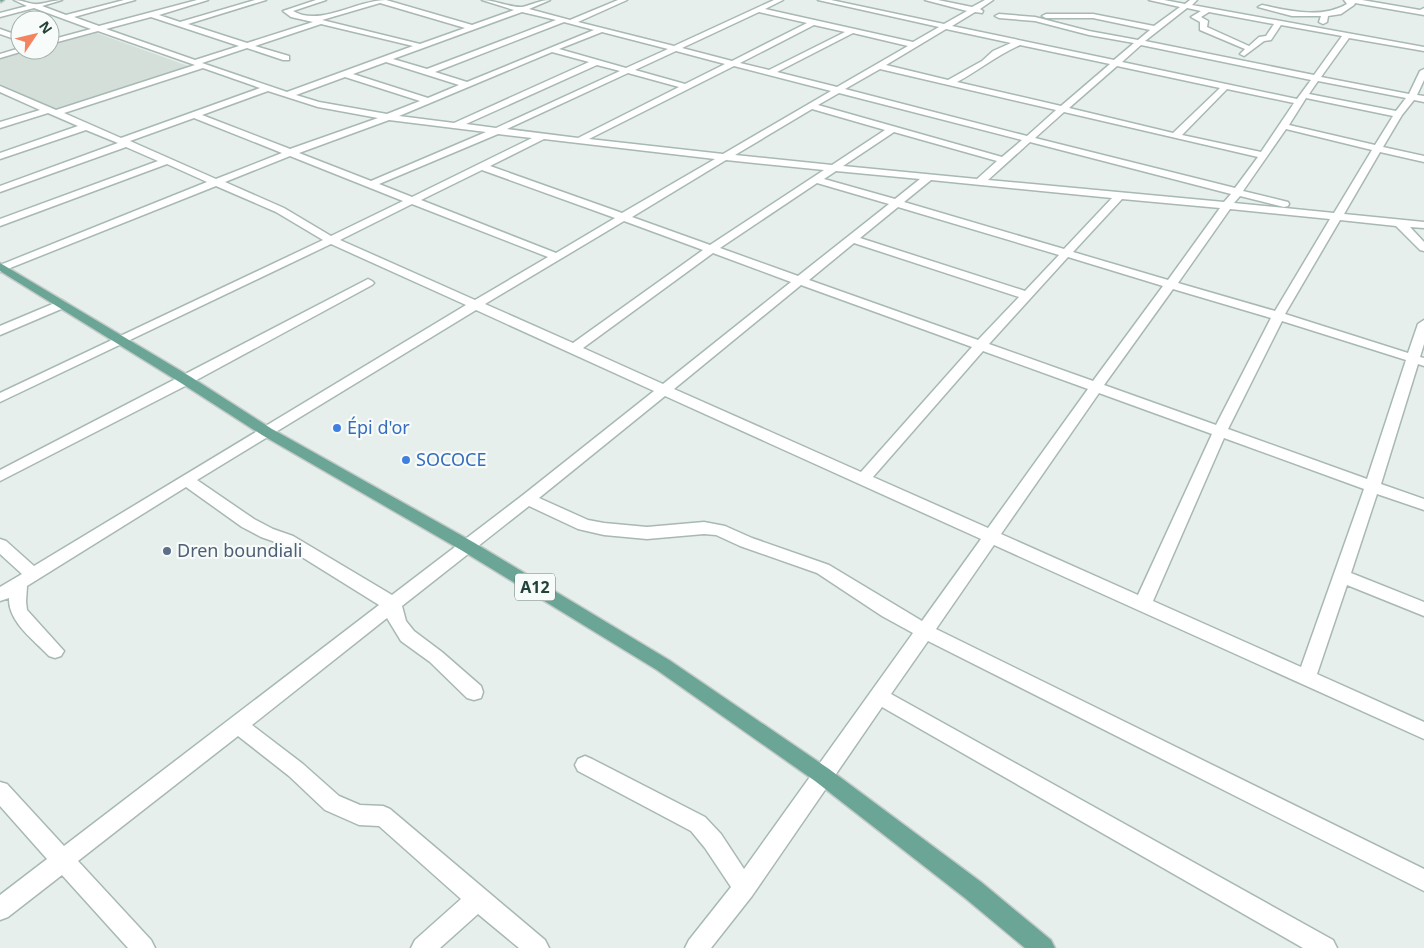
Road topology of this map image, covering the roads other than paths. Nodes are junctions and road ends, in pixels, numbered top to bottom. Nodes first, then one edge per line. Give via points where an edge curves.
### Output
1 (18, 0) edge
2 (59, 0) edge
3 (132, 0) edge
4 (204, 0) edge
5 (263, 0) edge
6 (323, 0) edge
7 (381, 0) edge
8 (485, 0) edge
9 (547, 0) edge
10 (624, 0) edge
11 (756, 0) edge
12 (821, 0) edge
13 (928, 0) edge
14 (990, 0) edge
15 (1152, 0) edge
16 (1194, 0) edge
17 (1269, 0) edge
18 (1348, 0) edge
19 (776, 2) edge
20 (35, 6) junction
21 (1187, 6) junction
22 (1262, 7) junction
23 (521, 9) junction
24 (759, 10) junction
25 (974, 10) junction
26 (1208, 10) junction
27 (1424, 12) edge
28 (1325, 14) junction
29 (0, 15) edge
30 (152, 15) junction
31 (999, 16) junction
32 (1240, 16) junction
33 (66, 18) junction
34 (316, 21) junction
35 (568, 21) junction
36 (814, 22) junction
37 (1279, 23) junction
38 (180, 24) junction
39 (945, 26) junction
40 (471, 28) junction
41 (99, 29) junction
42 (1156, 29) junction
43 (600, 30) junction
44 (852, 30) junction
45 (1322, 30) junction
46 (1347, 35) junction
47 (60, 39) edge
48 (1019, 42) junction
49 (1141, 43) junction
50 (915, 45) junction
51 (247, 46) junction
52 (420, 46) junction
53 (674, 48) junction
54 (1250, 49) junction
55 (1424, 49) edge
56 (553, 50) junction
57 (286, 58) dead end
58 (385, 59) junction
59 (1223, 60) junction
60 (193, 62) junction
61 (596, 62) junction
62 (1117, 63) junction
63 (733, 64) junction
64 (202, 66) junction
65 (879, 66) junction
66 (627, 70) junction
67 (1424, 71) edge
68 (428, 72) junction
69 (769, 73) junction
70 (345, 74) junction
71 (1316, 77) junction
72 (949, 82) junction
73 (468, 85) junction
74 (688, 86) junction
75 (1226, 86) junction
76 (0, 89) edge
77 (268, 89) junction
78 (838, 90) junction
79 (287, 95) junction
80 (1412, 97) junction
81 (1301, 98) junction
82 (1424, 99) edge
83 (427, 100) junction
84 (812, 106) junction
85 (1063, 110) junction
86 (52, 111) junction
87 (1398, 114) junction
88 (194, 115) junction
89 (388, 117) junction
90 (0, 125) edge
91 (88, 126) junction
92 (453, 126) junction
93 (1283, 126) junction
94 (892, 129) junction
95 (496, 131) junction
96 (1174, 136) junction
97 (541, 137) junction
98 (1029, 139) junction
99 (579, 141) junction
100 (124, 142) junction
101 (1380, 148) junction
102 (289, 153) junction
103 (1264, 155) junction
104 (0, 156) edge
105 (724, 157) junction
106 (1424, 159) edge
107 (1003, 160) junction
108 (167, 161) junction
109 (481, 166) junction
110 (832, 168) junction
111 (929, 177) junction
112 (815, 179) junction
113 (215, 182) junction
114 (979, 182) junction
115 (371, 184) junction
116 (0, 188) edge
117 (1237, 192) junction
118 (1119, 196) junction
119 (411, 199) junction
120 (896, 204) junction
121 (1226, 206) junction
122 (623, 217) junction
123 (1336, 218) junction
124 (0, 223) edge
125 (1400, 223) junction
126 (1424, 225) edge
127 (852, 239) junction
128 (331, 240) junction
129 (1424, 248) edge
130 (711, 249) junction
131 (1066, 254) junction
132 (557, 257) junction
133 (1, 267) edge
134 (800, 281) junction
135 (368, 283) dead end
136 (1170, 284) junction
137 (1026, 295) junction
138 (62, 304) junction
139 (475, 305) junction
140 (1278, 316) junction
141 (1424, 324) edge
142 (0, 331) edge
143 (120, 339) junction
144 (981, 345) junction
145 (573, 349) junction
146 (1418, 360) edge
147 (186, 380) junction
148 (1096, 387) junction
149 (664, 390) junction
150 (0, 398) edge
151 (267, 432) junction
152 (1220, 432) junction
153 (0, 476) edge
154 (863, 479) junction
155 (186, 480) junction
156 (1372, 487) junction
157 (528, 499) junction
158 (1424, 505) edge
159 (990, 536) junction
160 (0, 545) edge
161 (467, 546) junction
162 (1341, 576) junction
163 (27, 580) junction
164 (0, 595) edge
165 (1143, 604) junction
166 (392, 606) junction
167 (1424, 609) edge
168 (924, 631) junction
169 (55, 651) dead end
170 (1306, 677) junction
171 (474, 692) dead end
172 (878, 696) junction
173 (238, 725) junction
174 (1424, 731) edge
175 (585, 765) dead end
176 (822, 775) junction
177 (0, 791) edge
178 (63, 859) junction
179 (1424, 880) edge
180 (744, 888) junction
181 (478, 899) junction
182 (0, 909) edge
183 (143, 948) edge
184 (423, 948) edge
185 (538, 948) edge
186 (697, 948) edge
187 (1043, 948) edge
188 (1324, 948) edge

1 - 20 street
2 - 20 street
3 - 33 street
4 - 30 street
5 - 38 street
6 - 34 street via 287,11
7 - 34 street
7 - 40 street
8 - 23 street
9 - 23 street
10 - 35 street
11 - 19 street
12 - 39 street
13 - 25 street
14 - 25 street
15 - 21 street
16 - 21 street
17 - 22 street
18 - 27 street
18 - 28 street via 1352,4 1338,12
19 - 24 street
20 - 29 street
20 - 33 street
21 - 26 street
21 - 42 street
22 - 28 street via 1292,14
22 - 32 street
23 - 35 street
23 - 40 street
24 - 36 street
24 - 53 street
25 - 31 street
25 - 39 street
26 - 32 street
26 - 54 street via 1195,16 1204,21 1203,28
28 - 45 street
30 - 38 street
30 - 41 street
31 - 42 street via 1093,16
31 - 49 street via 1035,19 1080,32
32 - 37 street
33 - 41 street
34 - 51 street
34 - 52 street
35 - 43 street
35 - 68 street
36 - 44 street
36 - 63 street
37 - 45 street
37 - 54 street via 1268,38
38 - 51 street
39 - 48 street
39 - 50 street
40 - 52 street
41 - 47 street
41 - 60 street
42 - 49 street
43 - 53 street
43 - 56 street
44 - 50 street
44 - 69 street
45 - 46 street
46 - 55 street
46 - 71 street
48 - 62 street
48 - 72 street
49 - 59 street
49 - 62 street
50 - 65 street
51 - 57 street
51 - 60 street
52 - 58 street
53 - 63 street
53 - 66 street
54 - 59 street via 1241,56
56 - 61 street
56 - 73 street
58 - 68 street
58 - 70 street
59 - 71 street
60 - 64 street
61 - 66 street
61 - 92 street
62 - 75 street
62 - 85 street
63 - 69 street
63 - 74 street
64 - 77 street
64 - 86 street
65 - 72 street
65 - 78 street
66 - 74 street
66 - 95 street
67 - 80 street
68 - 73 street
69 - 78 street
70 - 79 street
70 - 83 street
71 - 80 street
71 - 81 street
72 - 85 street
73 - 83 street
74 - 99 street
75 - 81 street
75 - 96 street
76 - 86 street
77 - 79 street
77 - 88 street
78 - 84 street
78 - 98 street
79 - 89 street
80 - 82 street
80 - 87 street
81 - 87 street
81 - 93 street
83 - 89 street
84 - 94 street
84 - 105 street
85 - 96 street
85 - 98 street
86 - 90 street
86 - 91 street
87 - 101 street
88 - 100 street
88 - 102 street
89 - 92 street
89 - 102 street
91 - 100 street
91 - 104 street
92 - 95 street
93 - 101 street
93 - 103 street
94 - 107 street
94 - 110 street
95 - 97 street
95 - 115 street
96 - 103 street
97 - 99 street
97 - 109 street
98 - 107 street
98 - 117 street
99 - 105 street
100 - 108 street
100 - 116 street
101 - 106 street
101 - 123 street
102 - 113 street
102 - 115 street
103 - 117 street
105 - 110 street
105 - 122 street
107 - 114 street
108 - 113 street
108 - 124 street
109 - 119 street
109 - 122 street
110 - 111 street
110 - 112 street
111 - 114 street
111 - 120 street
112 - 120 street
112 - 130 street
113 - 128 street via 280,210
113 - 133 street
114 - 118 street
115 - 119 street
117 - 121 street
117 - 123 street
118 - 121 street
118 - 131 street
119 - 128 street
119 - 132 street
120 - 127 street
120 - 131 street
121 - 123 street
121 - 136 street
122 - 130 street
122 - 132 street
123 - 125 street
123 - 140 street
125 - 126 street
125 - 129 street
127 - 134 street
127 - 137 street
128 - 139 street
128 - 143 street
130 - 134 street
130 - 145 street
131 - 136 street
131 - 137 street
132 - 139 street
133 - 138 main road, A12
134 - 144 street
134 - 149 street
135 - 147 street
136 - 140 street
136 - 148 street
137 - 144 street
138 - 142 street
138 - 143 main road, A12
139 - 145 street
139 - 151 street
140 - 146 street
140 - 152 street
141 - 146 street
143 - 147 main road, A12
143 - 150 street
144 - 148 street
144 - 154 street
145 - 149 street
146 - 156 street
147 - 151 main road, A12
147 - 153 street
148 - 152 street
148 - 159 street
149 - 154 street
149 - 157 street
151 - 155 street
151 - 161 main road, A12
152 - 156 street
152 - 165 street
154 - 159 street
155 - 163 street
155 - 166 street via 248,523 287,540
156 - 158 street
156 - 162 street
157 - 161 street
157 - 168 street via 584,525 604,529 647,533 704,528 719,530 823,569
159 - 165 street
159 - 168 street
160 - 163 street
161 - 166 street
161 - 176 main road, A12 via 663,665
162 - 167 street
162 - 170 street
163 - 164 street
163 - 169 street via 17,601 18,612
165 - 170 street
166 - 171 street via 401,630
166 - 173 street
168 - 172 street
168 - 179 street
170 - 174 street
172 - 176 street
172 - 188 street
173 - 178 street
173 - 181 street via 332,803 359,815 383,816
175 - 180 street via 698,824 713,840
176 - 180 street
176 - 187 main road, A12 via 973,890
177 - 178 street
178 - 182 street
178 - 183 street
180 - 186 street
181 - 184 street
181 - 185 street

